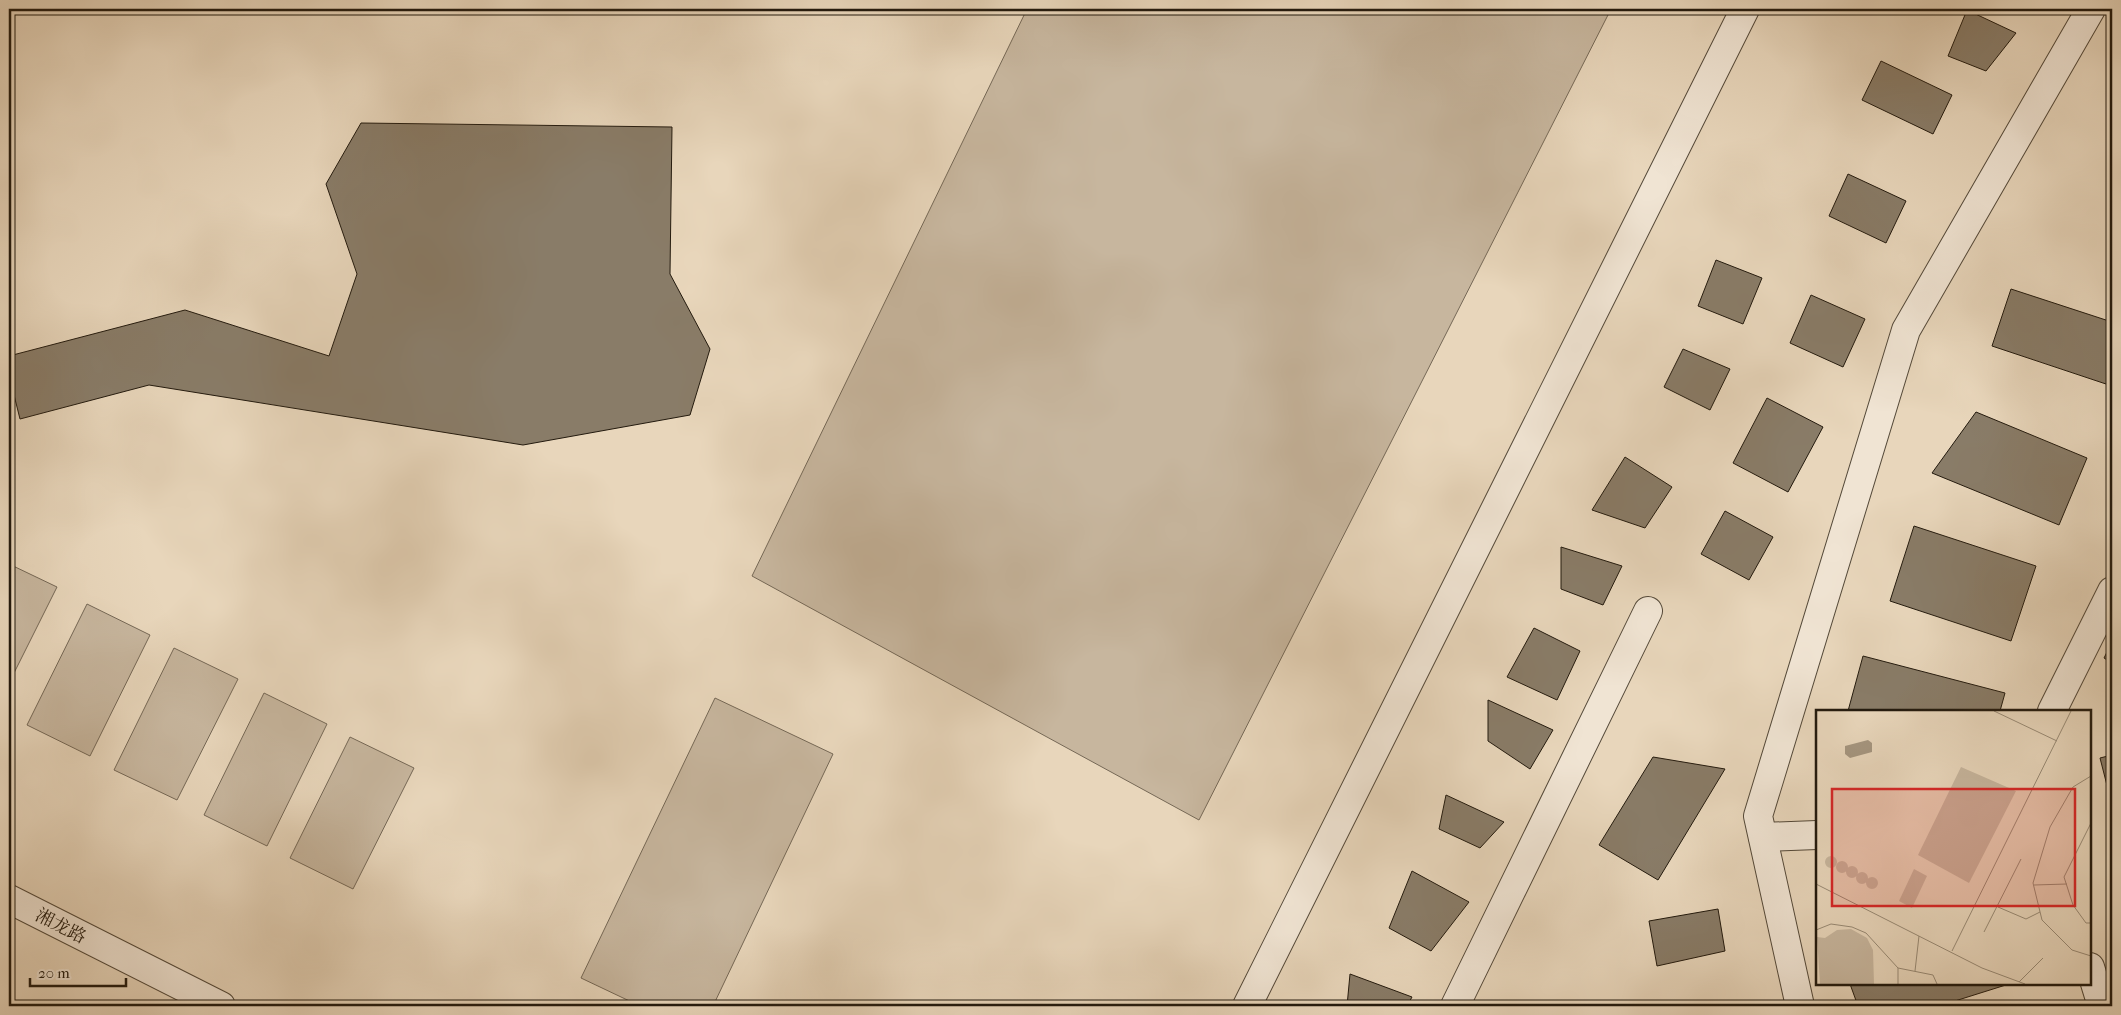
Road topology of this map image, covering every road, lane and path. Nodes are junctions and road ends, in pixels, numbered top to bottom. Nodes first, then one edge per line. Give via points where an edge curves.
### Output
1 (1745, 9) edge
2 (2091, 9) edge
3 (2112, 591) edge
4 (1648, 611) dead end
5 (2052, 710) edge
6 (1816, 836) edge
7 (1763, 837) junction
8 (9, 899) edge
9 (2091, 970) edge
10 (221, 1006) edge
11 (1247, 1006) edge
12 (1455, 1006) edge
13 (1800, 1006) edge
14 (2102, 1006) edge

1 - 11 street
2 - 7 street via 1906,330 1758,816
3 - 5 street
4 - 12 street
6 - 7 street
7 - 13 street
8 - 10 street, 湘龙路
9 - 14 street

